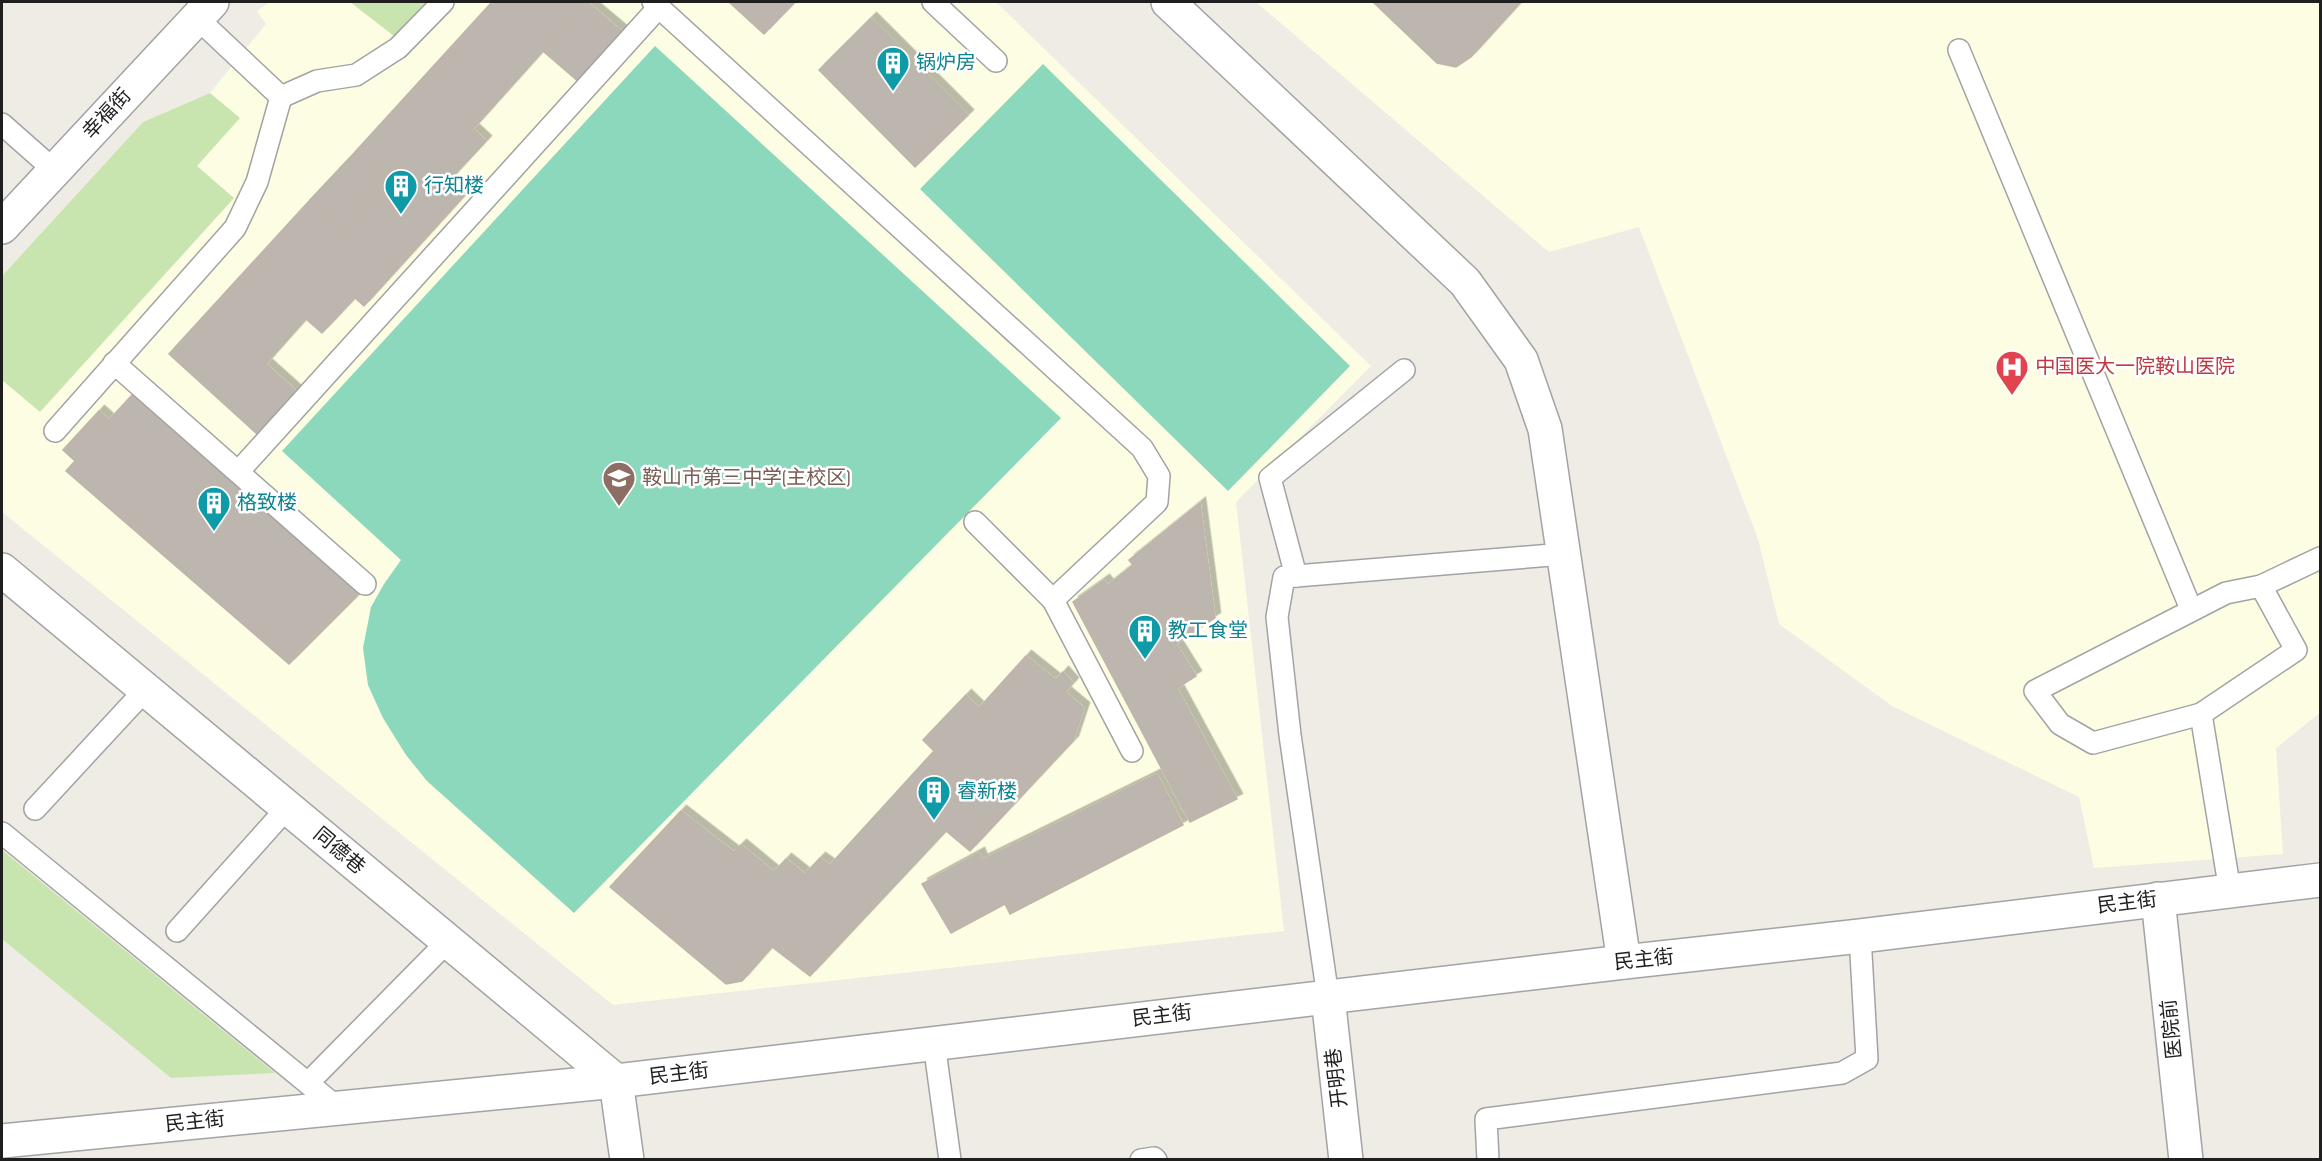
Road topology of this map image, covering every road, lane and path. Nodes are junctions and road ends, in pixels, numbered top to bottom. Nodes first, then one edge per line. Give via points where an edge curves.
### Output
1 (443, 2) edge
2 (933, 2) edge
3 (1168, 2) edge
4 (656, 4) edge
5 (204, 10) edge
6 (1959, 50) dead end
7 (996, 61) dead end
8 (281, 97) junction
9 (2, 124) edge
10 (54, 170) junction
11 (2, 227) edge
12 (114, 363) junction
13 (1404, 370) dead end
14 (55, 431) dead end
15 (238, 472) junction
16 (975, 522) dead end
17 (1564, 554) junction
18 (2320, 558) edge
19 (2, 570) edge
20 (1296, 576) junction
21 (366, 584) dead end
22 (2261, 586) junction
23 (1053, 600) junction
24 (2191, 609) junction
25 (146, 689) junction
26 (2201, 714) junction
27 (1132, 751) dead end
28 (287, 808) junction
29 (35, 809) dead end
30 (2, 833) edge
31 (2320, 880) edge
32 (2230, 891) junction
33 (2158, 899) junction
34 (177, 931) dead end
35 (1860, 936) junction
36 (448, 941) junction
37 (1624, 962) junction
38 (1328, 997) junction
39 (934, 1043) junction
40 (616, 1081) junction
41 (308, 1083) junction
42 (338, 1108) junction
43 (2, 1141) edge
44 (627, 1160) edge
45 (950, 1160) edge
46 (1141, 1160) edge
47 (1156, 1160) edge
48 (1346, 1160) edge
49 (1488, 1160) edge
50 (2186, 1160) edge

1 - 8 lane via 398,48 356,75 317,81
2 - 7 lane
3 - 17 street via 1465,282 1521,360 1545,429
4 - 15 lane
4 - 23 lane via 1142,448 1160,476 1157,502
5 - 8 lane
5 - 10 street, 幸福街
6 - 24 lane
8 - 12 lane via 257,182 235,228
9 - 10 lane
10 - 11 street, 幸福街
12 - 14 lane
12 - 15 lane
13 - 20 lane via 1270,478
15 - 21 lane
16 - 23 lane
17 - 20 lane
17 - 37 street
18 - 22 lane
19 - 25 street, 同德巷
20 - 38 lane via 1284,577 1277,617
22 - 24 lane via 2226,593
22 - 26 lane via 2296,650
23 - 27 lane
24 - 26 lane via 2035,691 2060,724 2093,743
25 - 28 street, 同德巷
25 - 29 lane
26 - 32 lane
28 - 34 lane
28 - 36 street, 同德巷
30 - 41 lane
31 - 32 street, 民主街
32 - 33 street, 民主街
33 - 35 street, 民主街
33 - 50 street, 医院前
35 - 37 street, 民主街
35 - 49 lane via 1867,1059 1842,1073 1486,1119
36 - 40 street, 同德巷
36 - 41 lane
37 - 38 street, 民主街
38 - 39 street, 民主街
38 - 48 street, 开明巷
39 - 40 street, 民主街
39 - 45 lane
40 - 42 street, 民主街
40 - 44 street
41 - 42 lane
42 - 43 street, 民主街
46 - 47 lane

